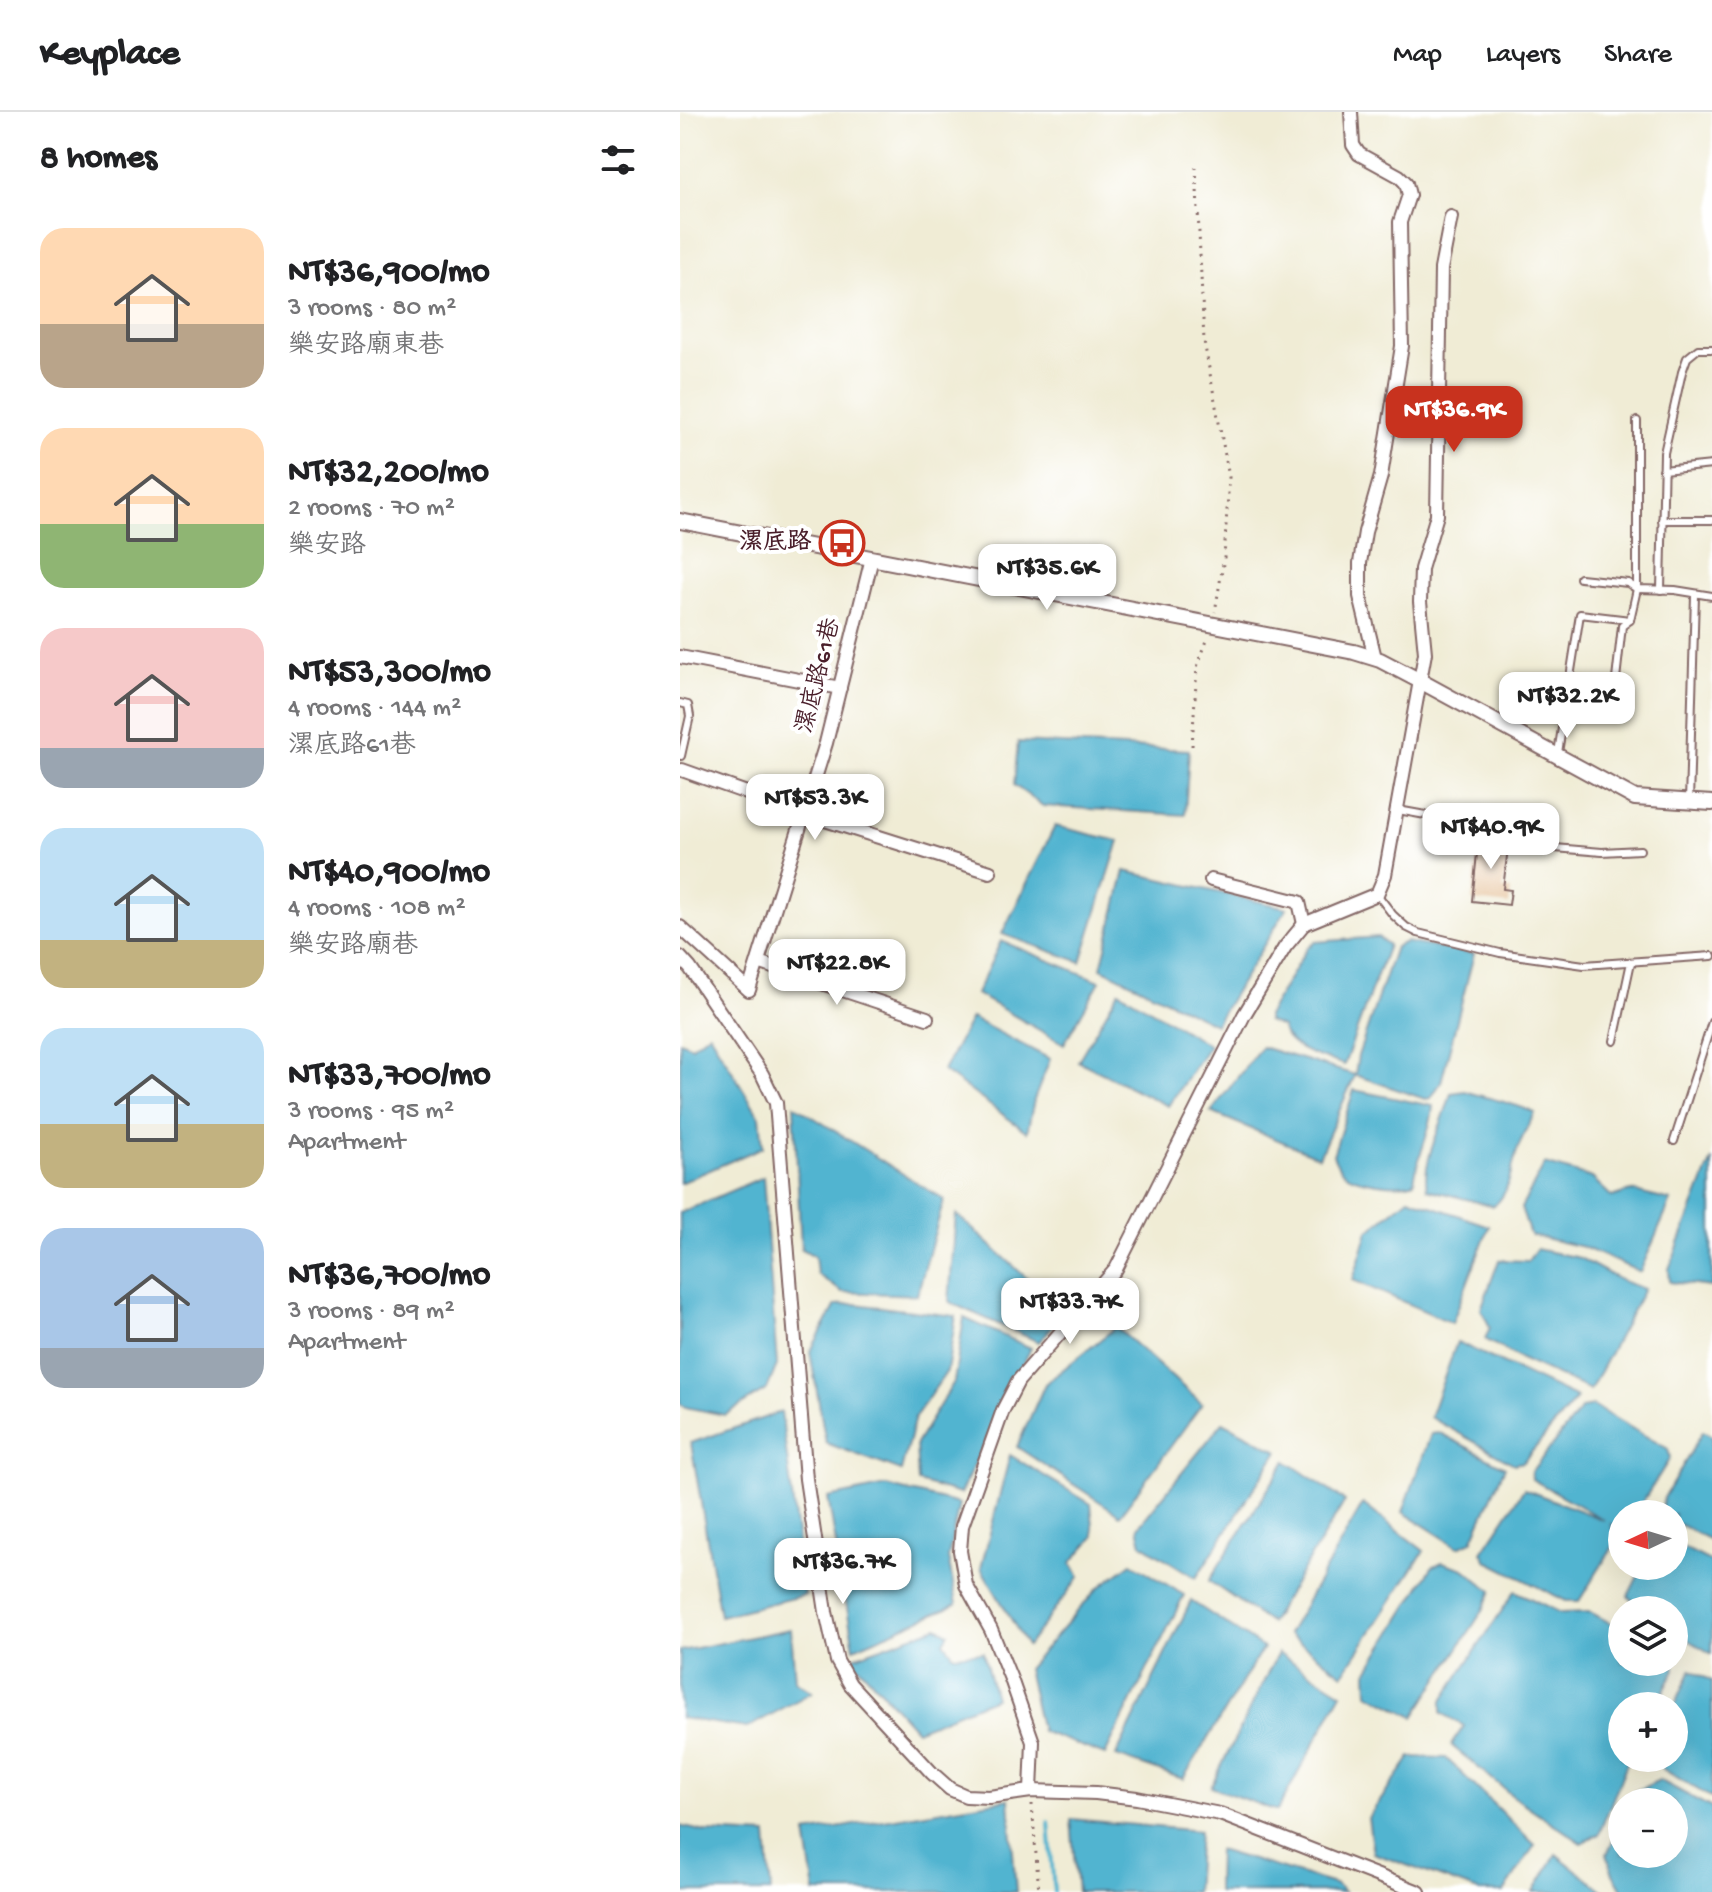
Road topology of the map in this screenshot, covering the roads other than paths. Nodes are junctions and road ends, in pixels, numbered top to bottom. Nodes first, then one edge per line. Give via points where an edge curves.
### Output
1 (1351, 112) edge
2 (1451, 217) dead end
3 (1712, 349) edge
4 (1637, 421) dead end
5 (1712, 465) edge
6 (1663, 470) junction
7 (1662, 520) junction
8 (1712, 520) edge
9 (680, 521) edge
10 (872, 558) junction
11 (1580, 578) dead end
12 (1637, 589) junction
13 (1661, 590) junction
14 (1695, 595) junction
15 (1712, 596) edge
16 (1630, 620) junction
17 (680, 657) edge
18 (1375, 658) junction
19 (1571, 680) junction
20 (1422, 682) junction
21 (840, 688) junction
22 (680, 703) edge
23 (681, 756) edge
24 (1557, 756) junction
25 (682, 770) dead end
26 (1689, 802) junction
27 (1712, 803) edge
28 (1398, 810) junction
29 (806, 814) junction
30 (1640, 850) dead end
31 (990, 872) dead end
32 (1211, 880) dead end
33 (1377, 894) junction
34 (1304, 924) junction
35 (680, 927) edge
36 (1712, 956) edge
37 (680, 957) edge
38 (758, 962) junction
39 (1631, 962) junction
40 (927, 1018) dead end
41 (1712, 1022) edge
42 (1614, 1041) dead end
43 (1674, 1141) dead end
44 (1031, 1791) junction
45 (1419, 1892) edge

1 - 18 street via 1353,145 1359,154 1399,176 1409,195 1400,222 1402,346 1381,476 1360,563 1360,596
2 - 20 street via 1441,269 1437,515 1421,569
3 - 6 lane via 1698,349 1687,358
4 - 12 lane
5 - 6 lane
6 - 7 lane
7 - 8 lane
7 - 13 lane
9 - 10 street
10 - 18 street
10 - 21 street, 漯底路61巷
11 - 12 lane via 1628,583
12 - 13 lane
12 - 16 lane
13 - 14 lane
14 - 15 lane
14 - 26 lane
16 - 19 lane via 1580,614
16 - 19 lane via 1622,626 1615,688
17 - 21 street
18 - 20 street
19 - 24 lane
20 - 24 street
20 - 28 street
21 - 29 street, 漯底路61巷
22 - 23 lane via 688,705 690,716
24 - 26 street via 1635,798
25 - 29 street
26 - 27 street
28 - 30 lane via 1475,824 1555,848
28 - 33 street
29 - 31 street
29 - 38 street, 漯底路61巷
32 - 34 street via 1299,902
33 - 34 street
33 - 39 lane via 1393,915 1418,933 1553,961
34 - 44 street via 1244,1015 1116,1269 1018,1381 962,1526 966,1585 991,1630 1033,1742
35 - 38 street, 漯底路61巷 via 749,990
36 - 39 lane
37 - 44 street via 762,1074 776,1103 806,1479 837,1661 850,1684 950,1789 989,1797
38 - 40 street
39 - 42 lane
41 - 43 lane
44 - 45 street via 1137,1798 1220,1814

